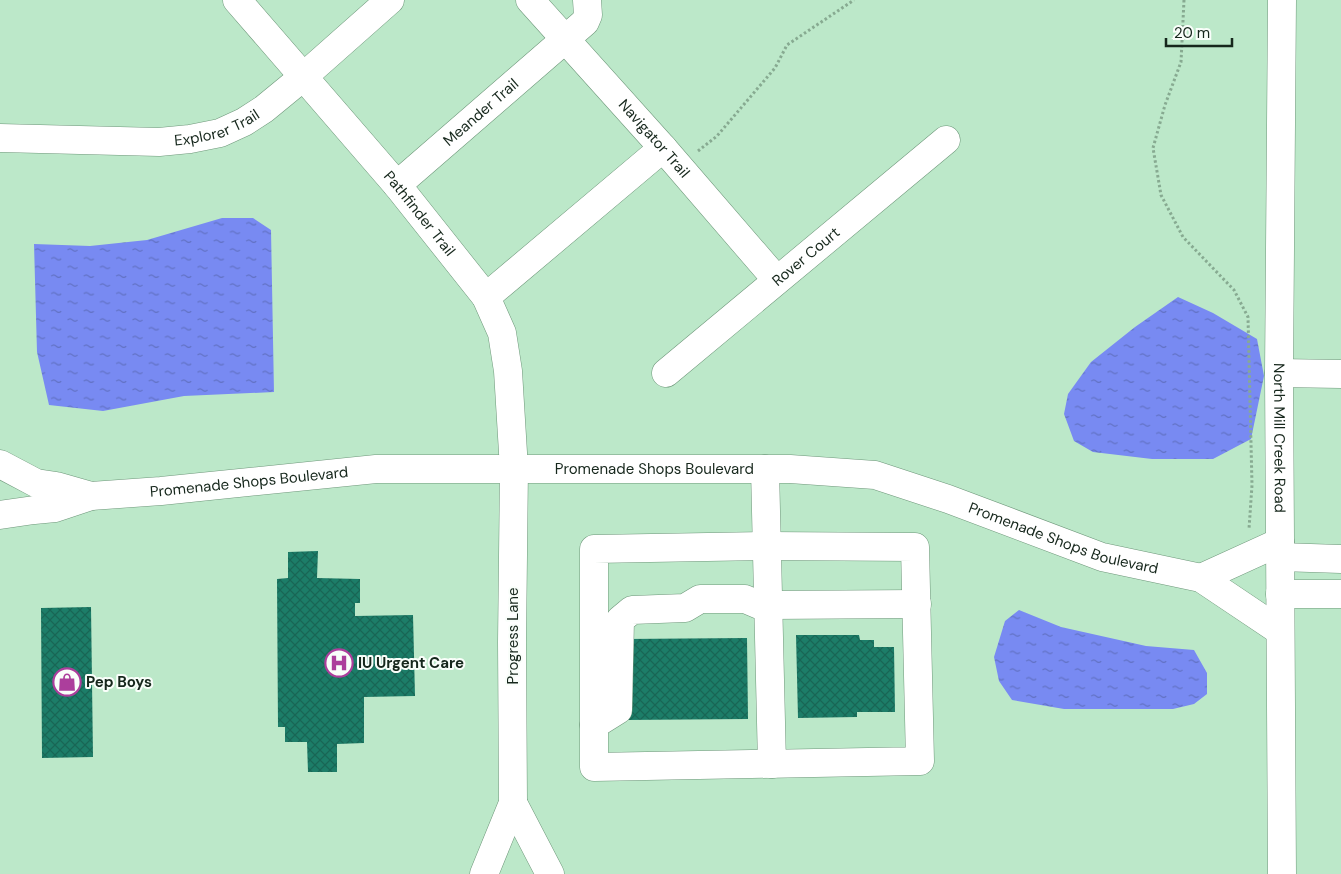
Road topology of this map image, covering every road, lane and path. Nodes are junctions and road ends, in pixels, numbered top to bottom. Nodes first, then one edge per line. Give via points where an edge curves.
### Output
1 (237, 0) edge
2 (390, 0) edge
3 (530, 0) edge
4 (587, 0) edge
5 (854, 0) edge
6 (1184, 0) edge
7 (1282, 0) edge
8 (564, 40) junction
9 (303, 77) junction
10 (0, 138) edge
11 (946, 140) dead end
12 (670, 158) junction
13 (397, 185) junction
14 (776, 279) junction
15 (486, 298) junction
16 (666, 373) dead end
17 (1280, 373) junction
18 (1341, 374) edge
19 (0, 464) edge
20 (514, 469) junction
21 (765, 469) junction
22 (91, 496) junction
23 (0, 516) edge
24 (1248, 534) dead end
25 (767, 546) junction
26 (1280, 549) junction
27 (1341, 559) edge
28 (1201, 578) junction
29 (1280, 594) junction
30 (1341, 594) edge
31 (917, 604) junction
32 (764, 605) junction
33 (1280, 631) junction
34 (594, 725) junction
35 (772, 764) junction
36 (513, 803) junction
37 (484, 874) edge
38 (550, 874) edge
39 (1282, 874) edge

1 - 9 street, Pathfinder Trail
2 - 9 street, Explorer Trail
3 - 8 street, Navigator Trail
4 - 8 street, Meander Trail via 585,22
5 - 12 path via 788,45 775,68 718,136
6 - 24 path via 1181,62 1153,148 1160,195 1183,237 1234,290 1248,318 1252,485
7 - 17 street, North Mill Creek Road
8 - 12 street, Navigator Trail
8 - 13 street, Meander Trail
9 - 10 street, Explorer Trail via 244,122 220,133 198,138 159,142
9 - 13 street, Pathfinder Trail
11 - 14 street, Rover Court
12 - 14 street, Navigator Trail
12 - 15 street
13 - 15 street, Pathfinder Trail
14 - 16 street, Rover Court
15 - 20 street, Pathfinder Trail via 502,333 508,371
17 - 18 street
17 - 26 street, North Mill Creek Road
19 - 22 street, Promenade Shops Boulevard via 36,483
20 - 21 street, Promenade Shops Boulevard
20 - 22 street, Promenade Shops Boulevard via 376,468
20 - 36 street, Progress Lane
21 - 25 street
21 - 28 street, Promenade Shops Boulevard via 875,475 1102,557
22 - 23 street, Promenade Shops Boulevard via 55,508
25 - 31 street via 915,547
25 - 32 street
25 - 34 street via 594,549
26 - 27 street
26 - 28 street
26 - 29 street, North Mill Creek Road
28 - 33 street, Promenade Shops Boulevard
29 - 30 street
29 - 33 street, North Mill Creek Road
31 - 32 street
31 - 35 street via 920,761
32 - 34 street via 745,599 700,599 685,608 632,610 620,620 618,710
32 - 35 street
33 - 39 street, North Mill Creek Road
34 - 35 street via 594,766
36 - 37 street
36 - 38 street

